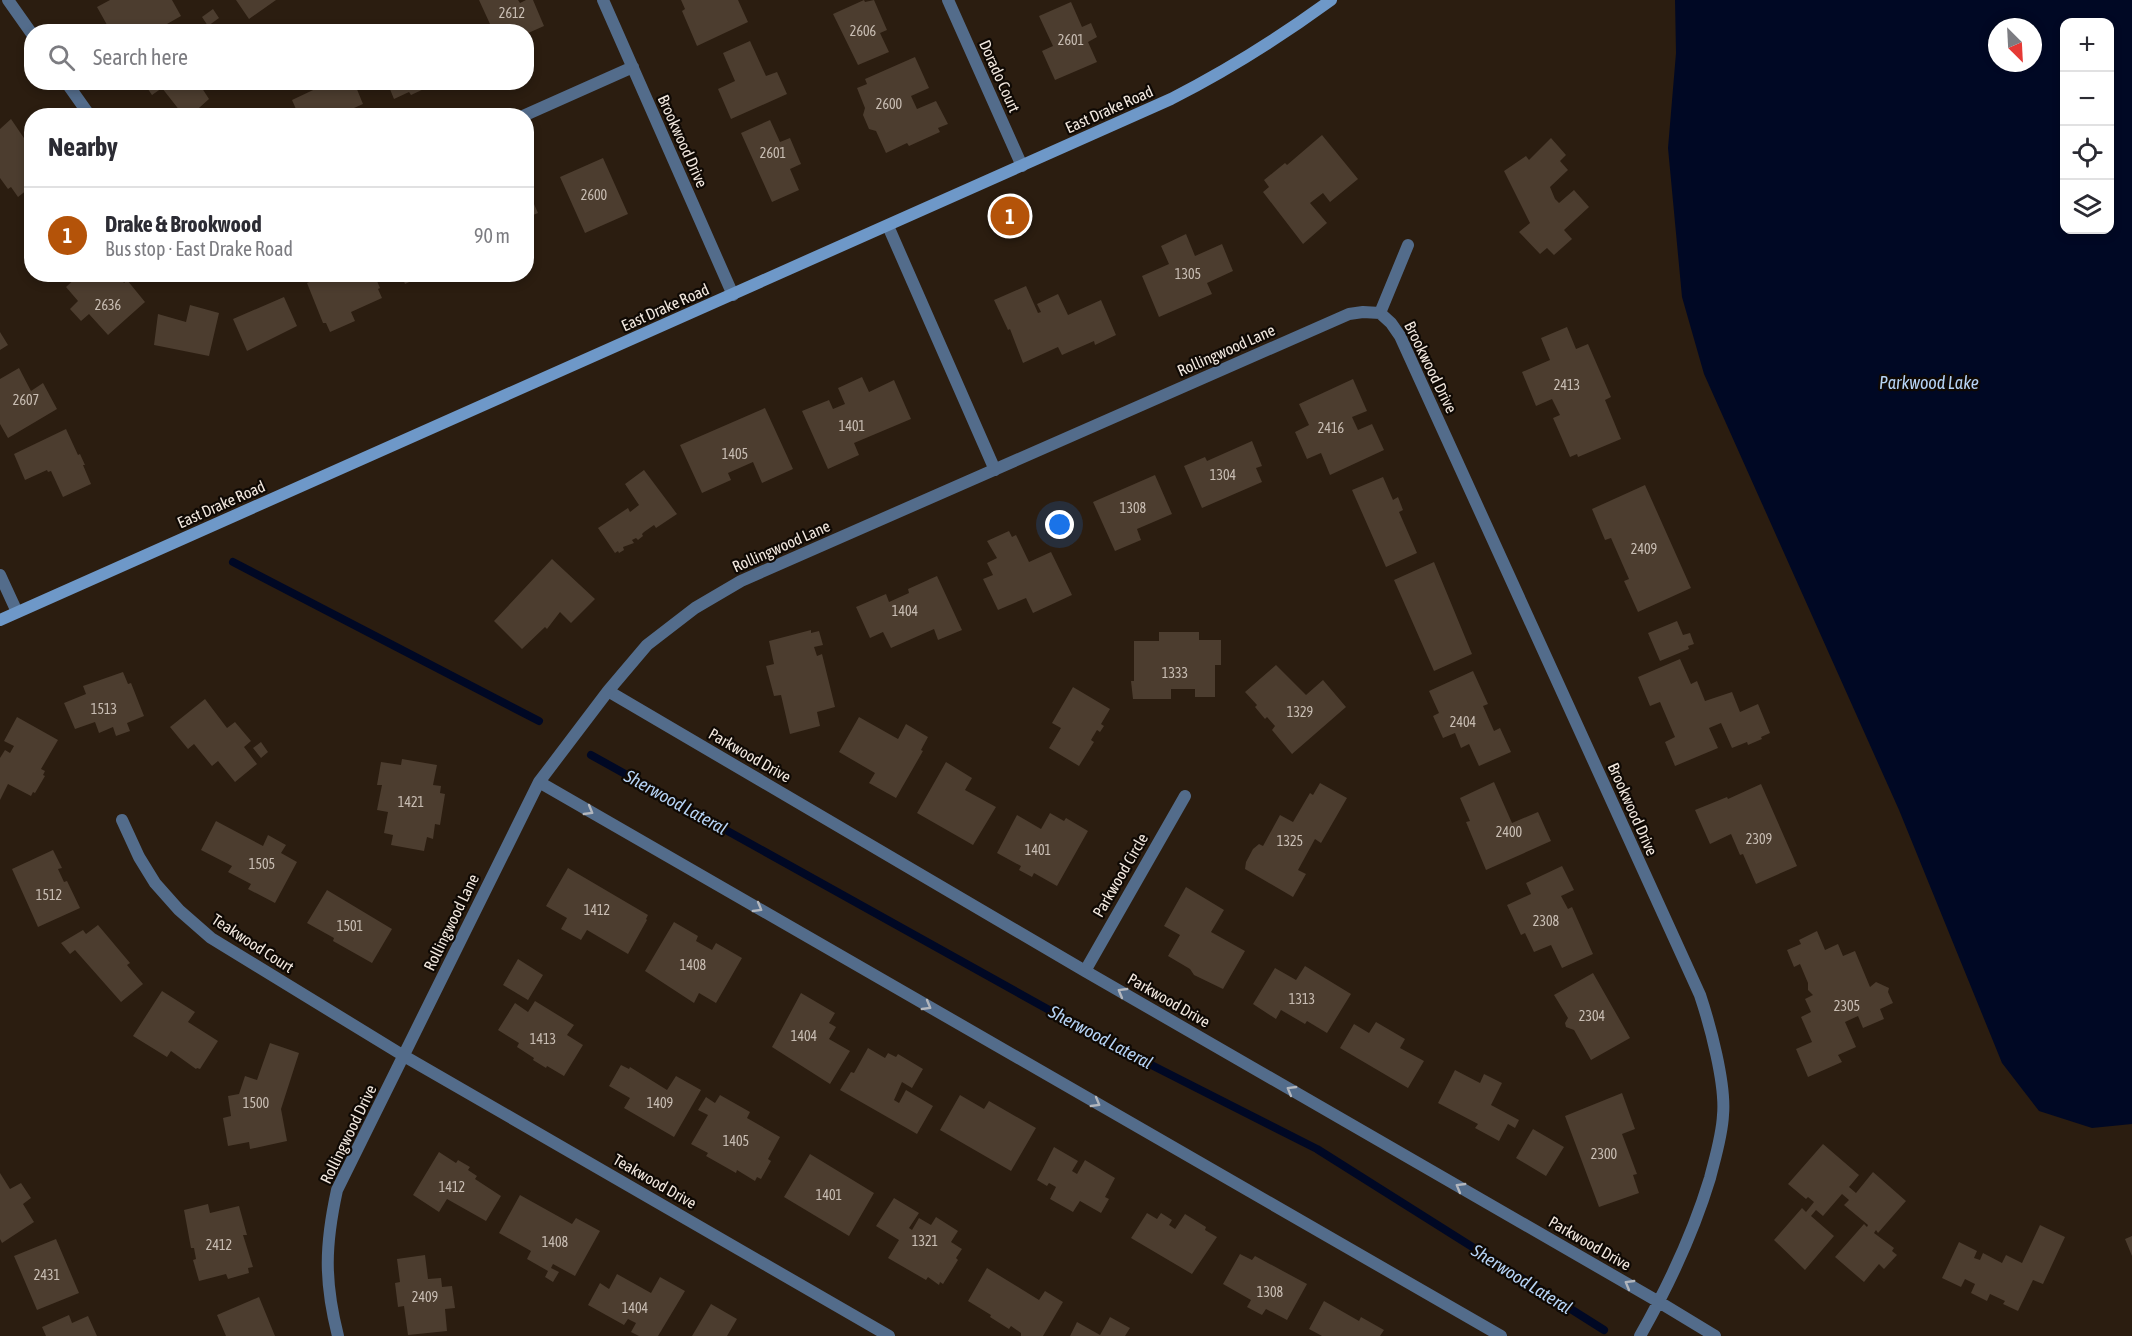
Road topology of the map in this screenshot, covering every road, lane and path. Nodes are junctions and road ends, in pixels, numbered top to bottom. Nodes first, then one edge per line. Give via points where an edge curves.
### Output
1 (8, 0) edge
2 (603, 0) edge
3 (948, 0) edge
4 (1331, 0) edge
5 (25, 24) edge
6 (633, 67) junction
7 (72, 90) edge
8 (84, 108) edge
9 (534, 111) edge
10 (1022, 166) junction
11 (888, 226) junction
12 (1408, 245) dead end
13 (733, 295) junction
14 (1380, 313) junction
15 (995, 470) junction
16 (0, 575) edge
17 (17, 612) junction
18 (0, 620) edge
19 (608, 691) junction
20 (538, 782) junction
21 (1185, 796) dead end
22 (123, 820) dead end
23 (1085, 971) junction
24 (404, 1056) junction
25 (1659, 1302) junction
26 (1643, 1331) edge
27 (338, 1336) edge
28 (889, 1336) edge
29 (1501, 1336) edge
30 (1715, 1336) edge

1 - 5 street
2 - 6 street, Brookwood Drive
3 - 10 street, Dorado Court
4 - 10 main road, East Drake Road via 1222,73
6 - 9 street
6 - 13 street, Brookwood Drive
7 - 8 street
10 - 11 main road, East Drake Road
11 - 13 main road, East Drake Road
11 - 15 street
12 - 14 street
13 - 17 main road, East Drake Road
14 - 15 street, Rollingwood Lane via 1349,315
14 - 25 street, Brookwood Drive via 1400,336 1704,1007 1714,1043 1724,1114 1698,1218
15 - 19 street, Rollingwood Lane via 741,581 695,608 647,645
16 - 17 street
17 - 18 main road, East Drake Road
19 - 20 street, Rollingwood Lane
19 - 23 street, Parkwood Drive
20 - 24 street, Rollingwood Lane
20 -> 29 street
21 - 23 street, Parkwood Circle
22 - 24 street, Teakwood Court via 155,883 202,931
25 -> 23 street, Parkwood Drive
24 - 27 street, Rollingwood Drive via 337,1190 327,1261 330,1304
24 - 28 street, Teakwood Drive
25 - 26 street, Brookwood Drive
25 - 30 street, Parkwood Drive

